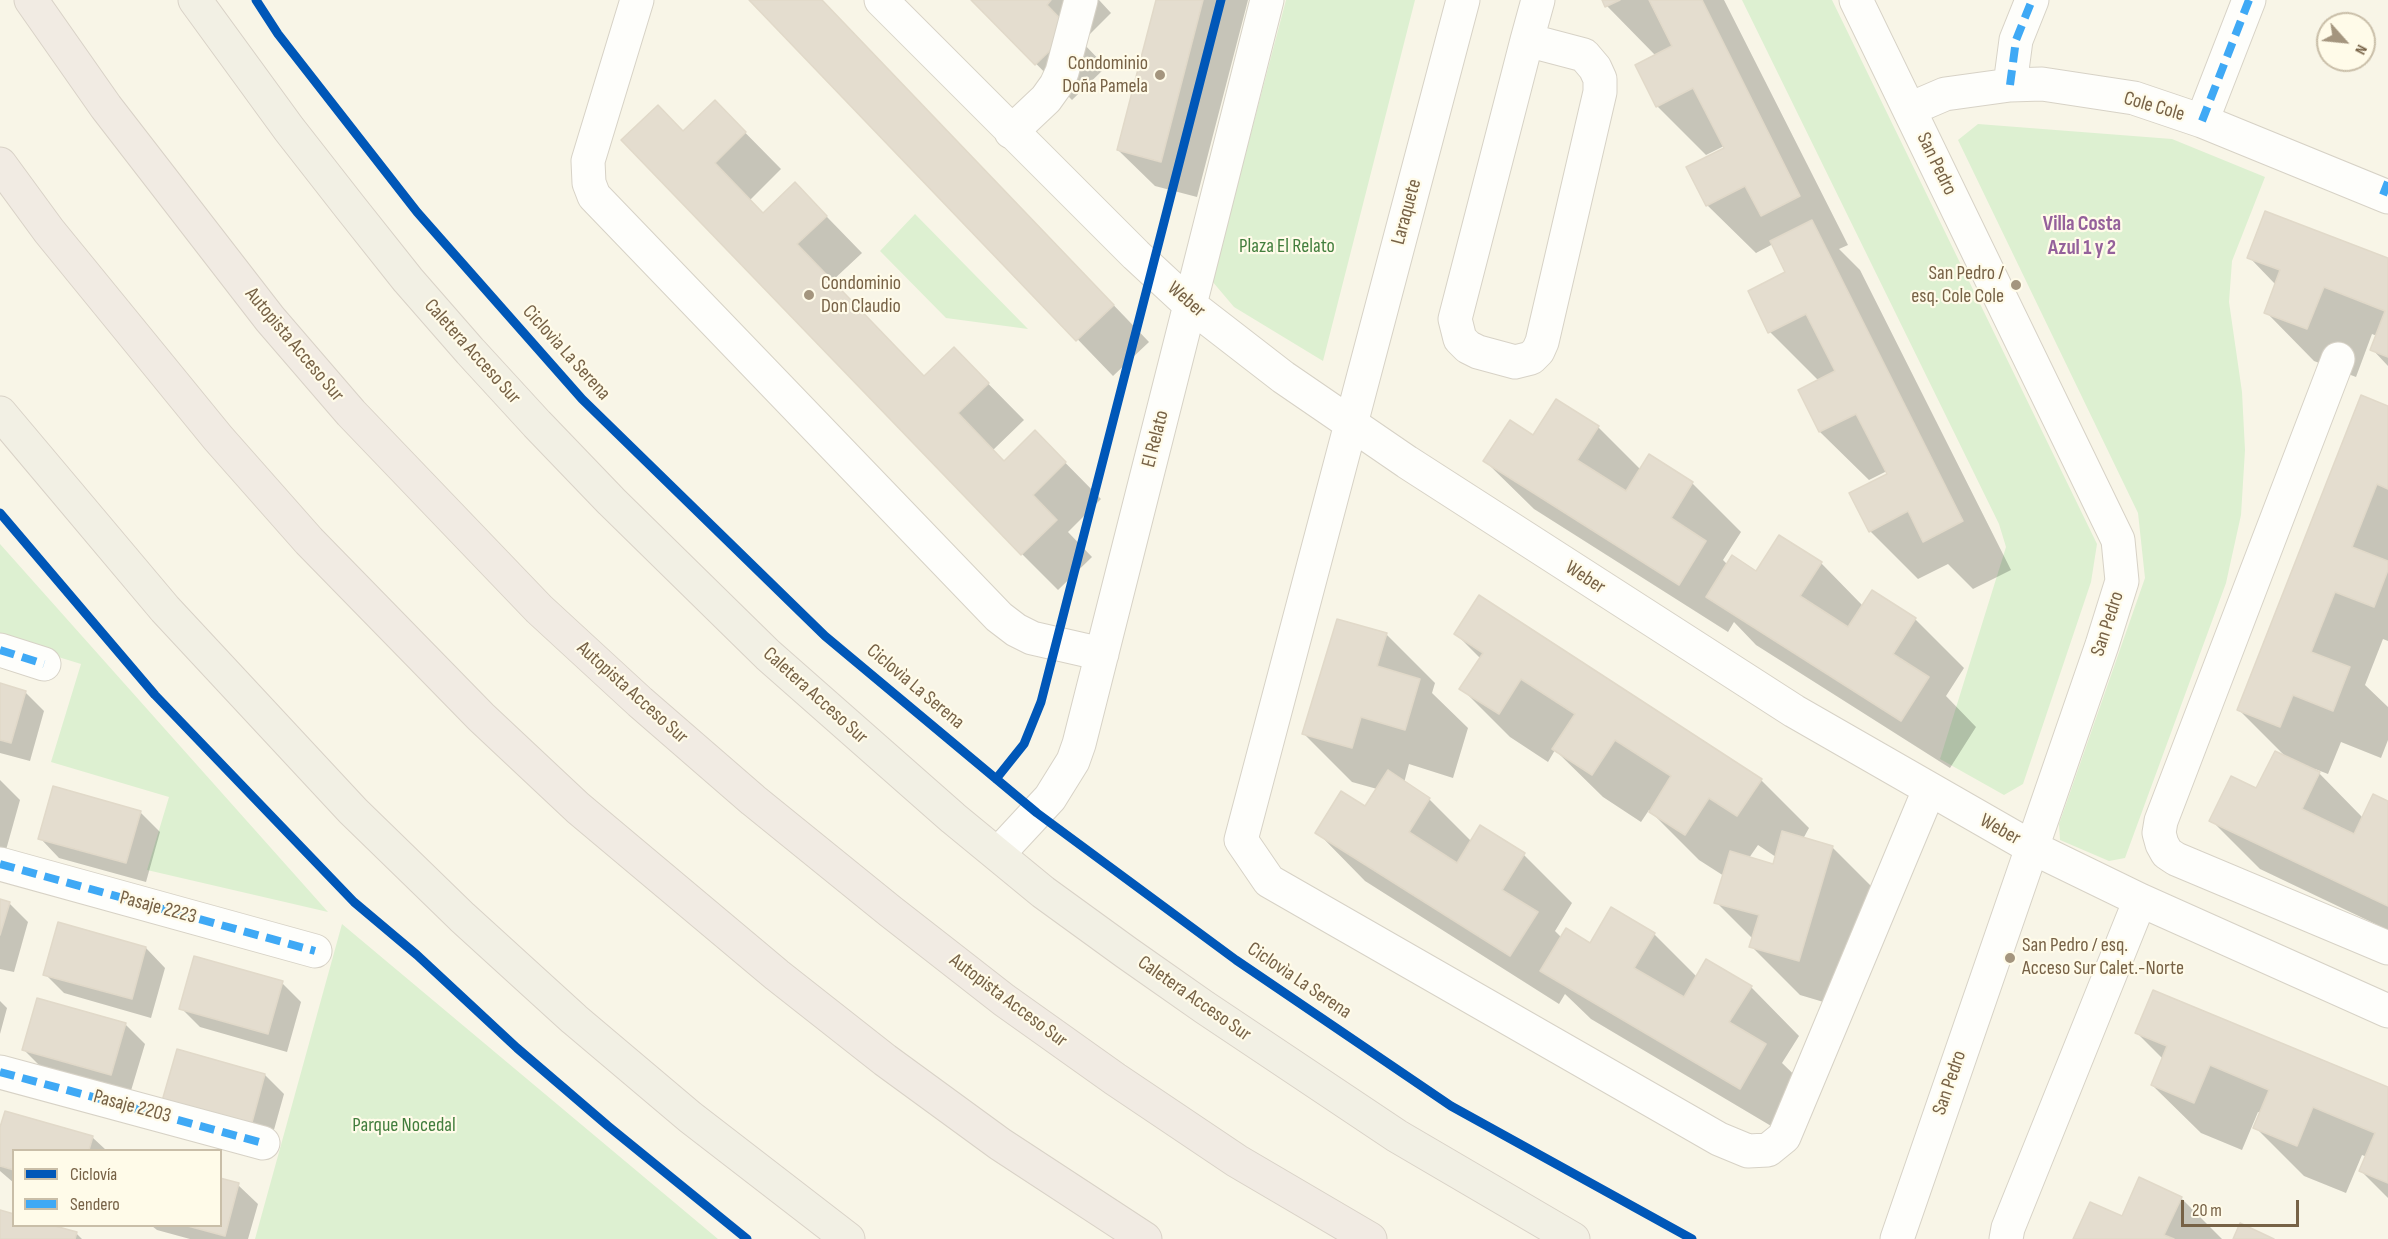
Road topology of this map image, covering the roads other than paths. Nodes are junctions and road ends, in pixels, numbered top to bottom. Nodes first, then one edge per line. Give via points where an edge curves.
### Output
1 (31, 0) edge
2 (195, 0) edge
3 (637, 0) edge
4 (881, 0) edge
5 (1081, 0) edge
6 (1267, 0) edge
7 (1463, 0) edge
8 (1538, 0) edge
9 (1856, 0) edge
10 (2032, 0) edge
11 (2249, 0) edge
12 (1527, 40) junction
13 (2010, 85) junction
14 (1910, 109) junction
15 (2202, 121) junction
16 (1011, 132) junction
17 (0, 165) edge
18 (2386, 192) edge
19 (1190, 305) junction
20 (2338, 359) dead end
21 (0, 413) edge
22 (1351, 424) junction
23 (0, 650) edge
24 (1102, 654) junction
25 (44, 664) dead end
26 (1929, 790) junction
27 (2031, 847) junction
28 (998, 854) junction
29 (0, 864) edge
30 (2140, 900) junction
31 (2388, 948) edge
32 (315, 951) dead end
33 (2388, 1011) edge
34 (0, 1072) edge
35 (263, 1143) dead end
36 (848, 1239) edge
37 (1145, 1239) edge
38 (1370, 1239) edge
39 (1573, 1239) edge
40 (1897, 1239) edge
41 (2006, 1239) edge

1 - 38 highway, Autopista Acceso Sur via 106,107 270,320 449,517 640,702 753,800 1004,1000 1237,1161
2 - 28 main road, Caletera Acceso Sur via 365,225 537,424 768,655
3 - 24 street via 588,161 594,196 999,617 1032,638
4 - 16 street, Weber
5 - 16 street via 1056,85
6 - 19 street, El Relato
7 - 22 street, Laraquete
8 - 12 street
9 - 14 street, San Pedro
10 - 13 street via 2016,40
11 - 15 street
12 - 12 street via 1455,319 1460,339 1468,347 1515,362 1531,358 1542,342 1600,92 1595,68 1584,56
13 - 14 street, Cole Cole via 1945,94
13 - 15 street, Cole Cole via 2042,84 2134,98
14 - 27 street, San Pedro via 2118,540 2122,581
15 - 18 street, Cole Cole
16 - 19 street, Weber
17 - 37 highway via 218,438 309,542 481,717 578,808 876,1053 1000,1144
19 - 22 street, Weber
19 - 24 street, El Relato
20 - 31 street via 2159,832 2167,853 2176,859
21 - 36 main road via 180,626 353,811 470,925 690,1117
22 - 26 street, Weber via 1682,641
22 - 26 street, Laraquete via 1240,840 1269,882 1719,1139 1748,1151 1768,1150 1784,1137
23 - 25 street
24 - 28 street, El Relato via 1072,761 1050,798
26 - 27 street, Weber
27 - 30 street, Weber
27 - 40 street, San Pedro
28 - 39 main road, Caletera Acceso Sur via 1127,953 1300,1072 1397,1136
29 - 32 street, Pasaje 2223
30 - 33 street, Weber
30 - 41 street
34 - 35 street, Pasaje 2203

